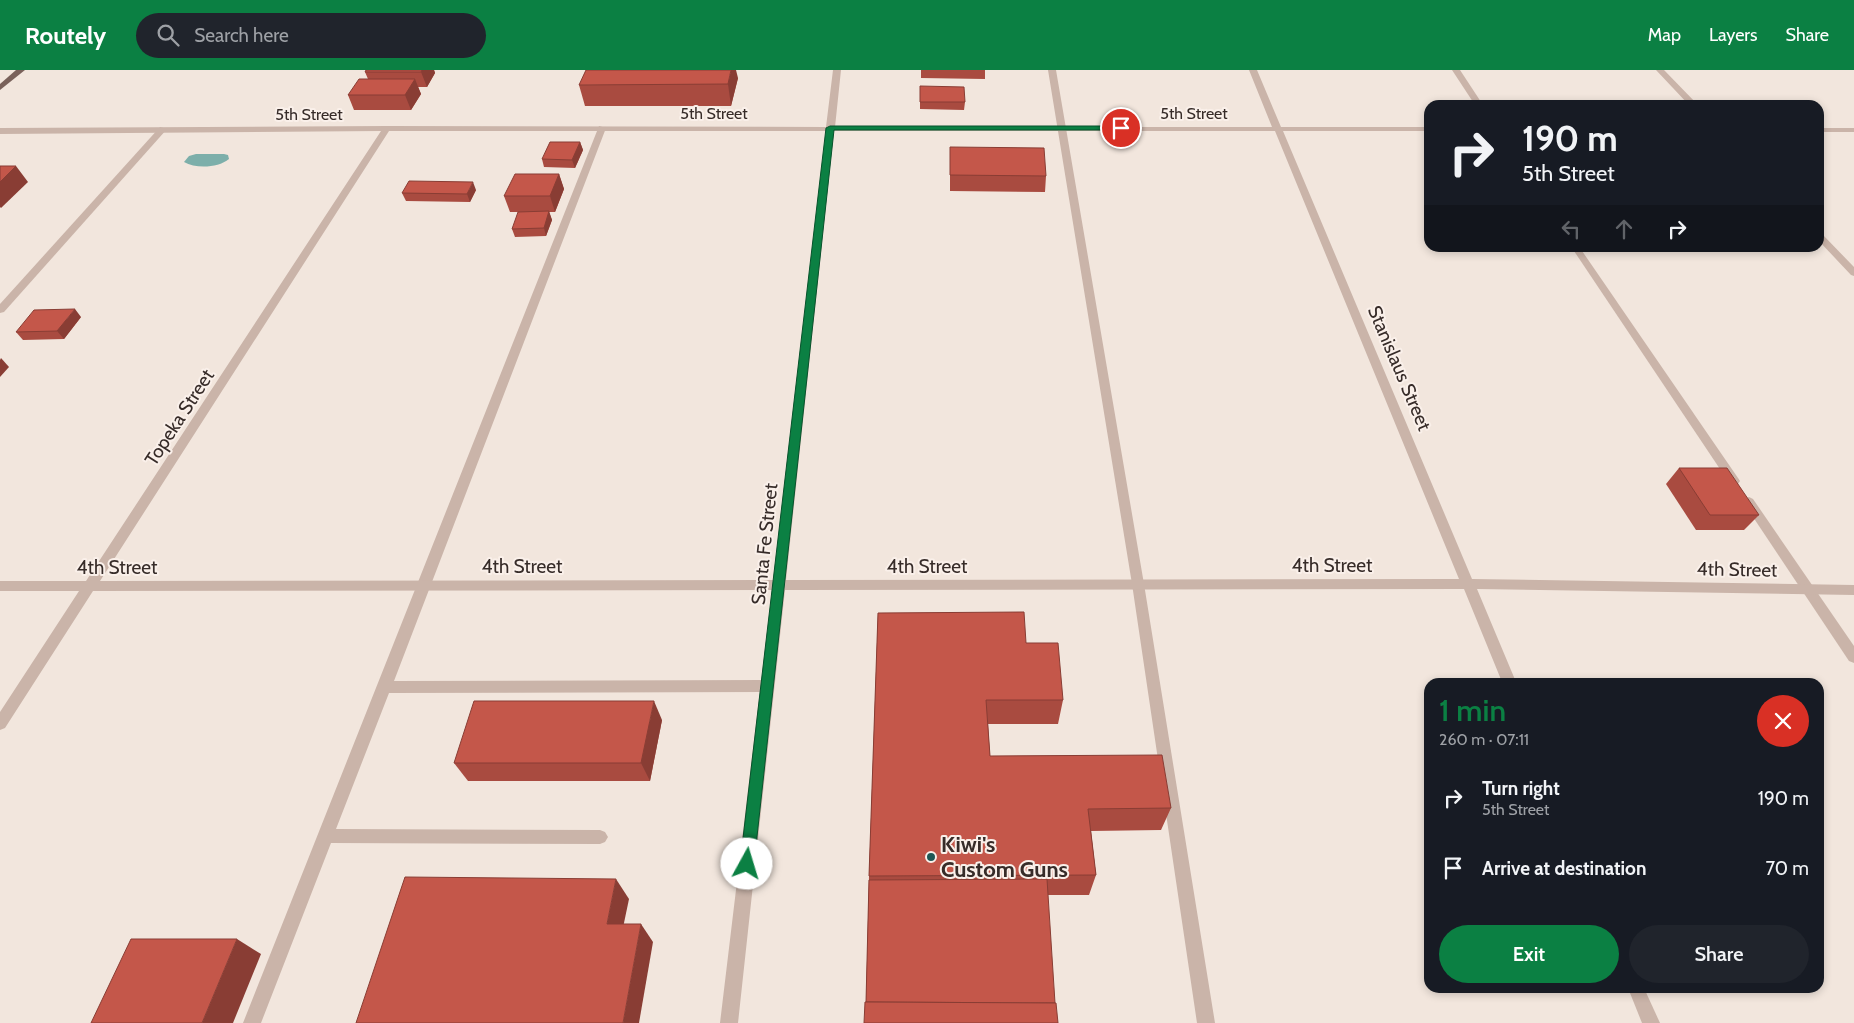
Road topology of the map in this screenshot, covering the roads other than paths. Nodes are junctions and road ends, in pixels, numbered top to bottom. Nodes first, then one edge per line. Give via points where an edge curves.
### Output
1 (21, 70) edge
2 (837, 70) edge
3 (1052, 70) edge
4 (1253, 70) edge
5 (1456, 70) edge
6 (1660, 70) edge
7 (0, 88) edge
8 (1476, 100) edge
9 (1689, 100) edge
10 (387, 128) junction
11 (602, 128) junction
12 (830, 128) junction
13 (1063, 128) junction
14 (1277, 128) junction
15 (163, 129) junction
16 (1424, 129) edge
17 (1824, 130) edge
18 (1854, 130) edge
19 (0, 131) edge
20 (1824, 241) edge
21 (1579, 252) edge
22 (1854, 273) edge
23 (0, 310) edge
24 (1138, 584) junction
25 (1468, 584) junction
26 (425, 585) junction
27 (779, 585) junction
28 (0, 586) edge
29 (90, 586) junction
30 (1808, 589) junction
31 (1854, 590) edge
32 (1854, 657) edge
33 (1507, 678) edge
34 (767, 686) junction
35 (384, 688) junction
36 (0, 724) edge
37 (326, 836) junction
38 (600, 837) dead end
39 (1638, 993) edge
40 (252, 1023) edge
41 (729, 1023) edge
42 (1206, 1023) edge
43 (1650, 1023) edge

1 - 7 main road
2 - 12 street, Santa Fe Street
3 - 13 street
4 - 14 street, Stanislaus Street
5 - 8 street
6 - 9 street
10 - 11 street, 5th Street
10 - 15 street, 5th Street
10 - 29 street, Topeka Street
11 - 12 street, 5th Street
11 - 26 street
12 - 13 street, 5th Street
12 - 27 street, Santa Fe Street
13 - 14 street, 5th Street
13 - 24 street
14 - 16 street, 5th Street
14 - 25 street, Stanislaus Street
15 - 19 street, 5th Street
15 - 23 street
17 - 18 street
20 - 22 street
21 - 30 street
24 - 25 street, 4th Street
24 - 27 street, 4th Street
24 - 42 street
25 - 30 street, 4th Street
25 - 33 street, Stanislaus Street
26 - 27 street, 4th Street
26 - 29 street, 4th Street
26 - 35 street
27 - 34 street, Santa Fe Street
28 - 29 street, 4th Street
29 - 36 street, Topeka Street
30 - 31 street, 4th Street
30 - 32 street
34 - 35 street
34 - 41 street, Santa Fe Street
35 - 37 street
37 - 38 street
37 - 40 street
39 - 43 street

